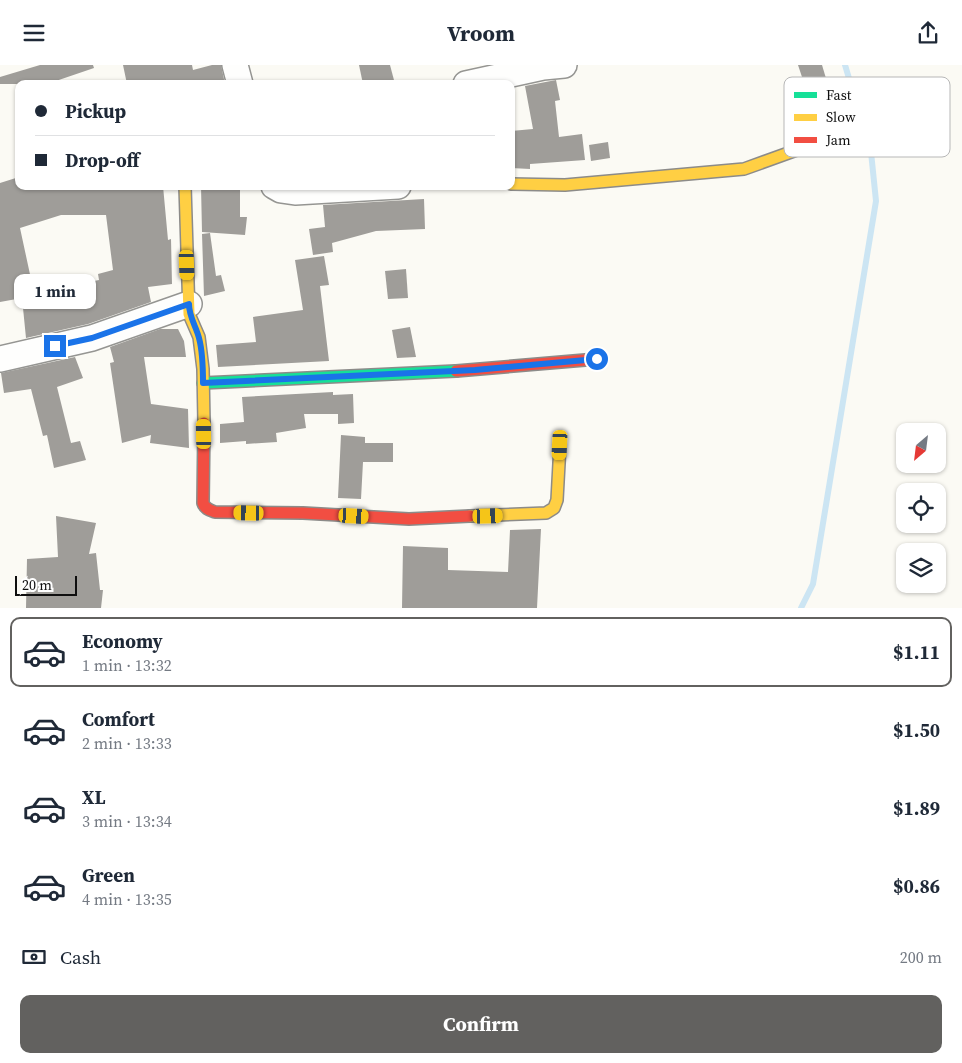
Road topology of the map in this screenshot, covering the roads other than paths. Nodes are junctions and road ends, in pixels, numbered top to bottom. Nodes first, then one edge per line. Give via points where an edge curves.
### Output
1 (234, 65) edge
2 (564, 65) edge
3 (239, 80) edge
4 (484, 80) edge
5 (784, 155) edge
6 (515, 184) edge
7 (185, 190) edge
8 (281, 190) edge
9 (329, 190) edge
10 (189, 304) junction
11 (0, 359) edge
12 (597, 359) dead end
13 (203, 383) junction
14 (560, 445) dead end

1 - 3 street
2 - 4 street
5 - 6 street via 744,169 566,185
7 - 10 street
8 - 9 street
10 - 11 street via 92,338
10 - 13 street via 189,314 199,337
12 - 13 street via 475,370
13 - 14 street via 203,503 215,513 303,513 409,519 546,513 558,500

